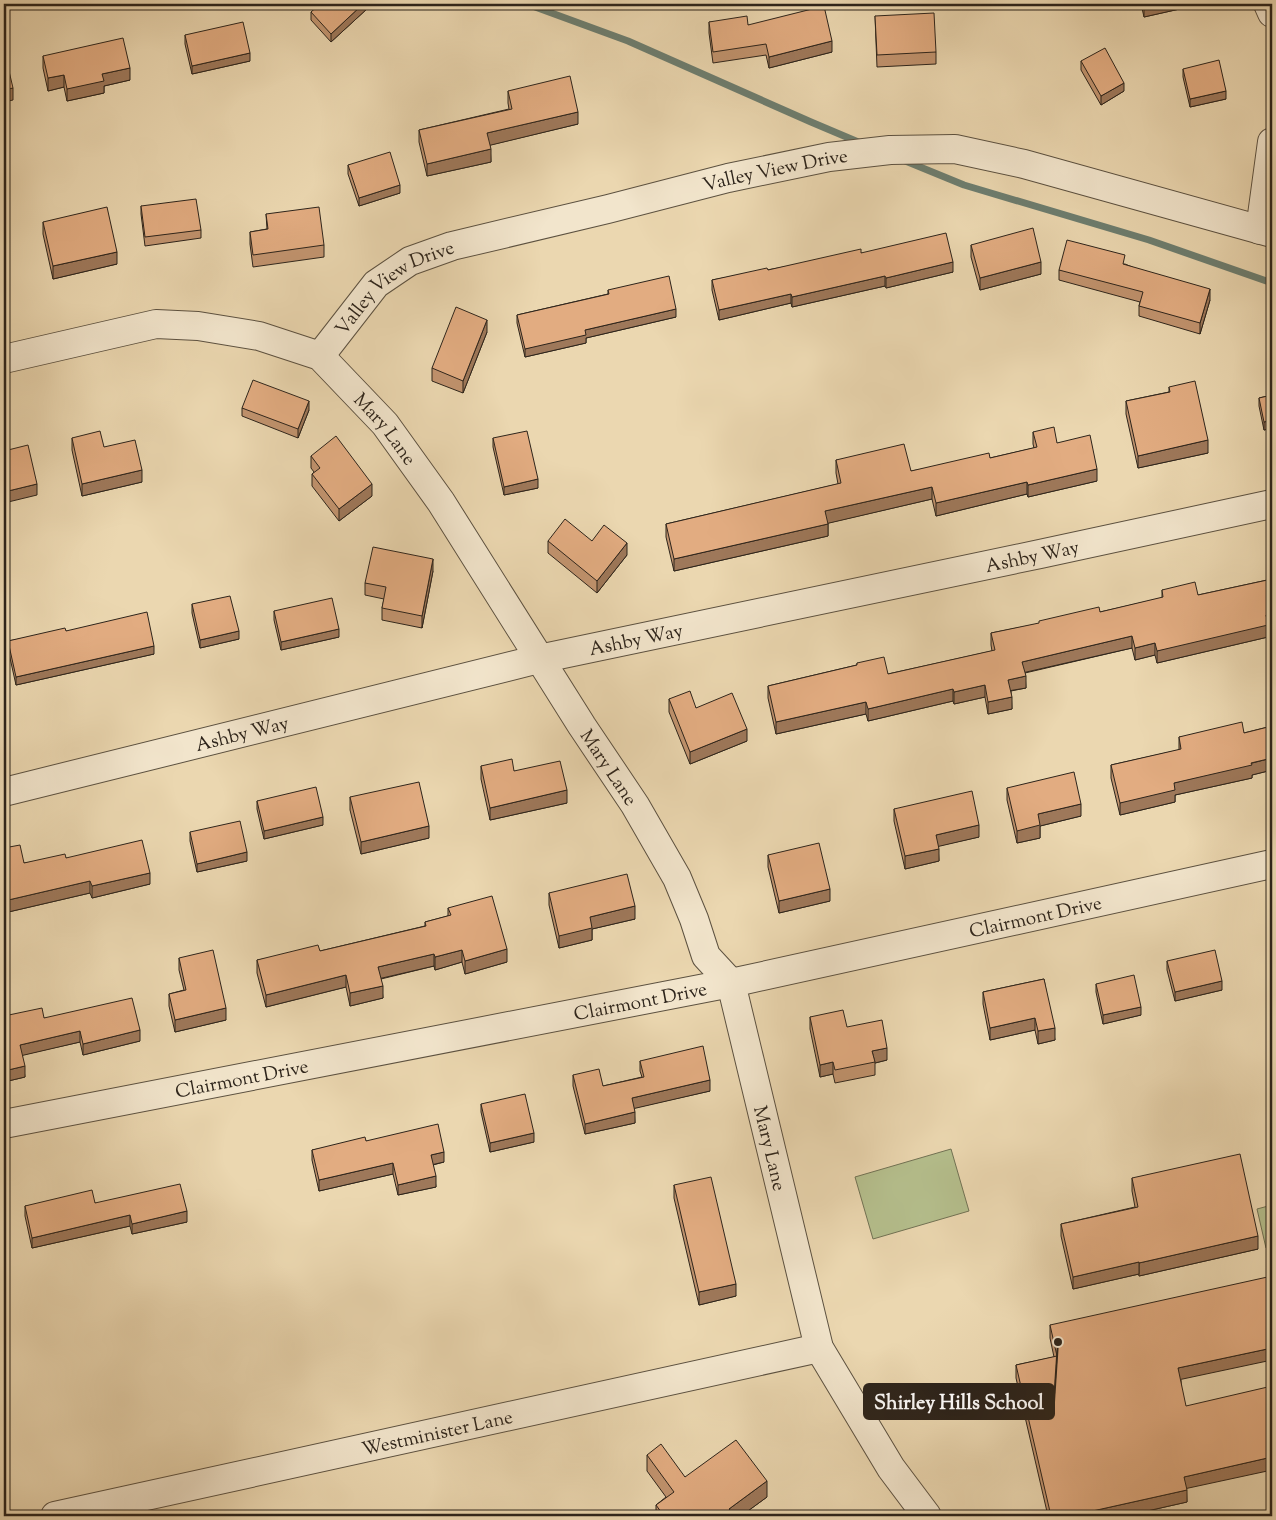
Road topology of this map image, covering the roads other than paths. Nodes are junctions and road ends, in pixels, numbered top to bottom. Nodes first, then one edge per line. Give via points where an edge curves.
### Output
1 (1268, 4) edge
2 (1272, 13) edge
3 (1272, 142) edge
4 (1266, 232) edge
5 (320, 356) junction
6 (4, 359) edge
7 (1272, 504) edge
8 (539, 659) junction
9 (4, 792) edge
10 (1272, 864) edge
11 (731, 983) junction
12 (4, 1124) edge
13 (819, 1348) junction
14 (55, 1516) edge
15 (928, 1516) edge

1 - 2 street
3 - 4 street
4 - 5 street, Valley View Drive via 1024,164 955,149 890,150 829,157 728,178 452,246 410,261 376,284
5 - 6 street, Mary Lane via 259,336 198,326 156,324
5 - 8 street, Mary Lane via 385,424 441,502
7 - 8 street, Ashby Way
8 - 9 street, Ashby Way
8 - 11 street, Mary Lane via 635,805 677,878 706,956
10 - 11 street, Clairmont Drive
11 - 12 street, Clairmont Drive
11 - 13 street, Mary Lane
13 - 14 street, Westminister Lane
13 - 15 street, Mary Lane via 891,1468

